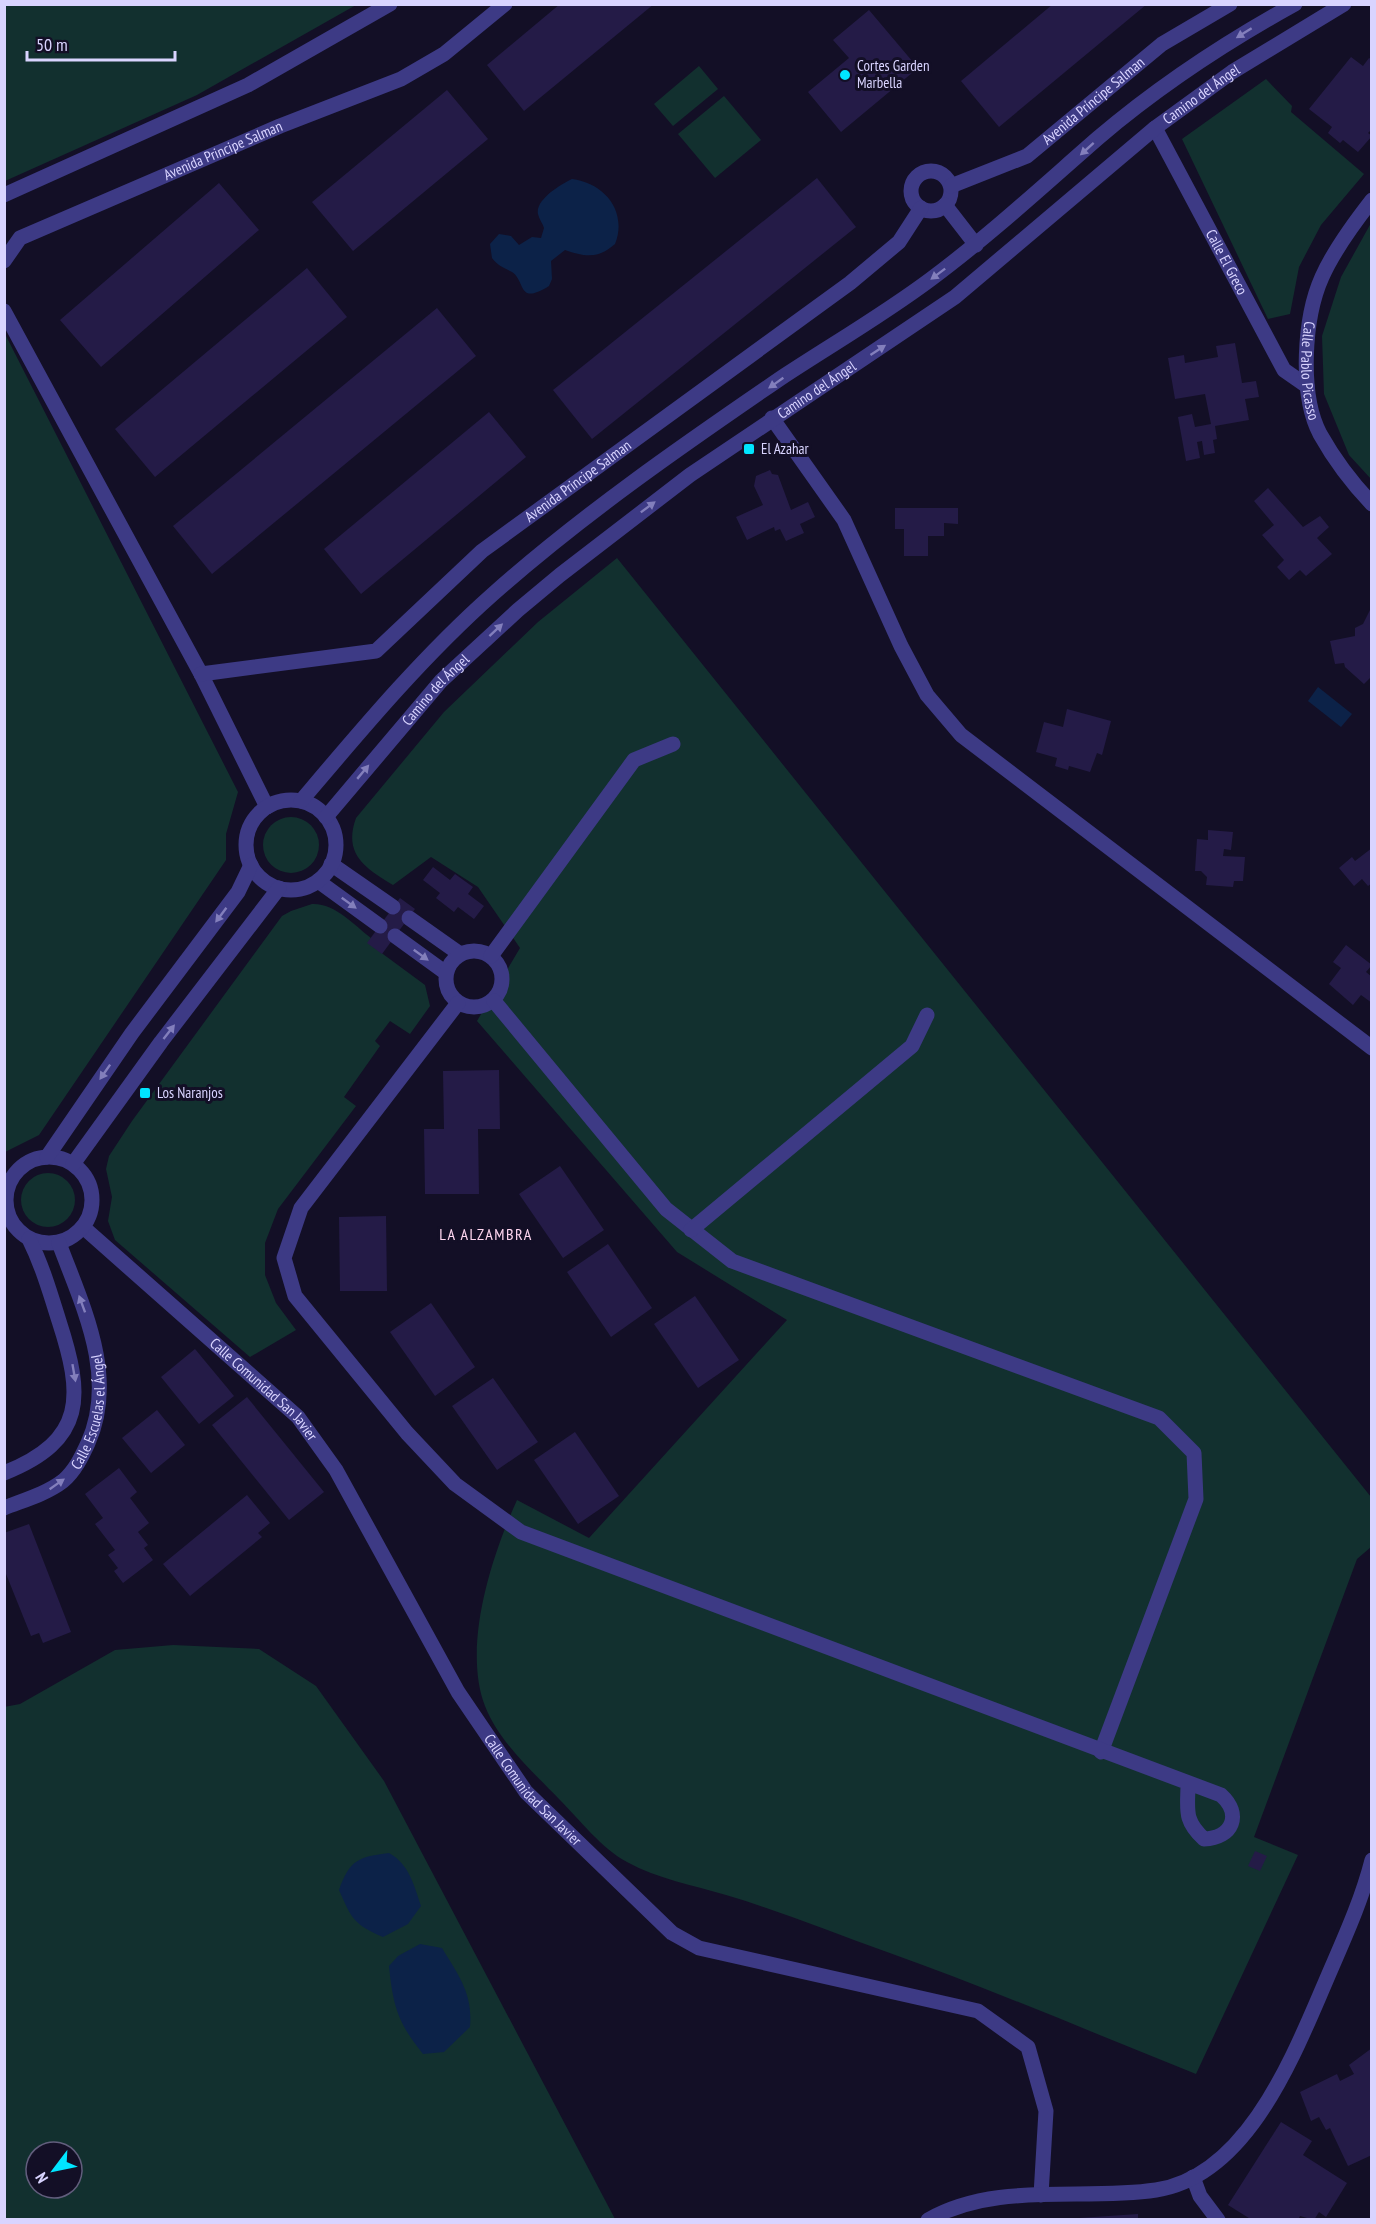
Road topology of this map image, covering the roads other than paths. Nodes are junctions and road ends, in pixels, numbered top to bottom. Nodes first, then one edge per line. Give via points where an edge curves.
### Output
1 (390, 4) edge
2 (505, 4) edge
3 (1230, 4) edge
4 (1295, 4) edge
5 (1344, 4) edge
6 (1155, 128) junction
7 (951, 186) junction
8 (4, 195) edge
9 (1371, 200) edge
10 (945, 205) junction
11 (921, 208) junction
12 (976, 245) junction
13 (4, 261) edge
14 (4, 311) edge
15 (1307, 386) junction
16 (772, 418) junction
17 (1371, 504) edge
18 (201, 674) junction
19 (674, 744) dead end
20 (301, 801) junction
21 (267, 807) junction
22 (326, 817) junction
23 (331, 864) junction
24 (251, 865) junction
25 (318, 881) junction
26 (279, 888) junction
27 (393, 908) dead end
28 (408, 918) dead end
29 (380, 926) dead end
30 (395, 936) dead end
31 (460, 954) junction
32 (491, 956) junction
33 (446, 974) junction
34 (494, 1001) junction
35 (458, 1003) junction
36 (927, 1015) dead end
37 (1371, 1048) edge
38 (47, 1156) junction
39 (74, 1164) junction
40 (7, 1216) edge
41 (83, 1227) junction
42 (691, 1230) junction
43 (29, 1239) junction
44 (59, 1243) junction
45 (4, 1473) edge
46 (4, 1508) edge
47 (1101, 1752) junction
48 (1188, 1783) dead end
49 (1371, 1860) edge
50 (1193, 2177) junction
51 (1041, 2195) junction
52 (928, 2220) edge
53 (1218, 2220) edge

1 - 8 street via 248,85
2 - 13 street, Avenida Principe Salman via 444,54 401,79 280,126 20,238
3 - 7 street, Avenida Príncipe Salman via 1162,44 1027,156
4 -> 12 street, Camino del Ángel via 1242,33 1165,87 1101,136
5 - 6 street, Camino del Ángel via 1232,72
6 - 15 street, Calle El Greco via 1284,370
16 -> 6 street, Camino del Ángel via 955,297
7 - 10 street
7 - 11 street via 938,171 919,174 910,192
9 - 15 street, Calle Pablo Picasso via 1321,278 1306,339
10 - 11 street via 934,211
10 - 12 street
11 - 18 street, Avenida Principe Salman via 899,242 850,283 482,551 376,651
12 -> 20 street, Camino del Ángel via 898,304 783,377 650,470 494,593 392,693
14 - 18 street
15 - 17 street, Calle Pablo Picasso via 1319,432
22 -> 16 street, Camino del Ángel via 441,681 518,610 609,536
16 - 37 street via 844,520 900,646 927,695 961,735
18 - 21 street
19 - 32 street via 634,760
20 - 21 street
20 - 22 street via 316,807
21 - 24 street via 250,827 247,853
22 - 23 street via 336,841
23 - 25 street
23 - 27 street
24 - 26 street via 258,876
24 -> 38 street via 238,892 132,1033
25 - 26 street via 299,889
25 -> 29 street
39 -> 26 street via 135,1076
28 - 31 street
30 -> 33 street
31 - 32 street via 476,950
31 - 33 street
32 - 34 street via 501,969 502,986
33 - 35 street via 450,995
34 - 35 street via 476,1008
34 - 42 street via 666,1209
35 - 47 street via 301,1208 284,1258 295,1296 407,1433 455,1484 521,1532
36 - 42 street via 912,1046
38 - 39 street
38 - 40 street via 22,1166 13,1176 7,1189
39 - 41 street via 86,1177 92,1194 91,1212
40 - 43 street
41 - 44 street
41 - 51 street, Calle Comunidad San Javier via 298,1417 336,1470 458,1692 526,1792 672,1933 699,1947 978,2011 1028,2047 1046,2111
42 - 47 street via 732,1260 1159,1418 1194,1453 1196,1499
43 - 44 street via 43,1244
43 -> 45 street, Calle Escuelas el Ángel via 41,1263 67,1343 76,1395 67,1425 58,1439 41,1454
46 -> 44 street, Calle Escuelas el Ángel via 44,1493 64,1480 83,1455 93,1431 98,1405 96,1346
47 - 48 street
49 - 50 street via 1351,1922 1293,2057 1250,2128
50 - 51 street via 1156,2190
50 - 53 street via 1200,2196
51 - 52 street via 1000,2198 943,2211

